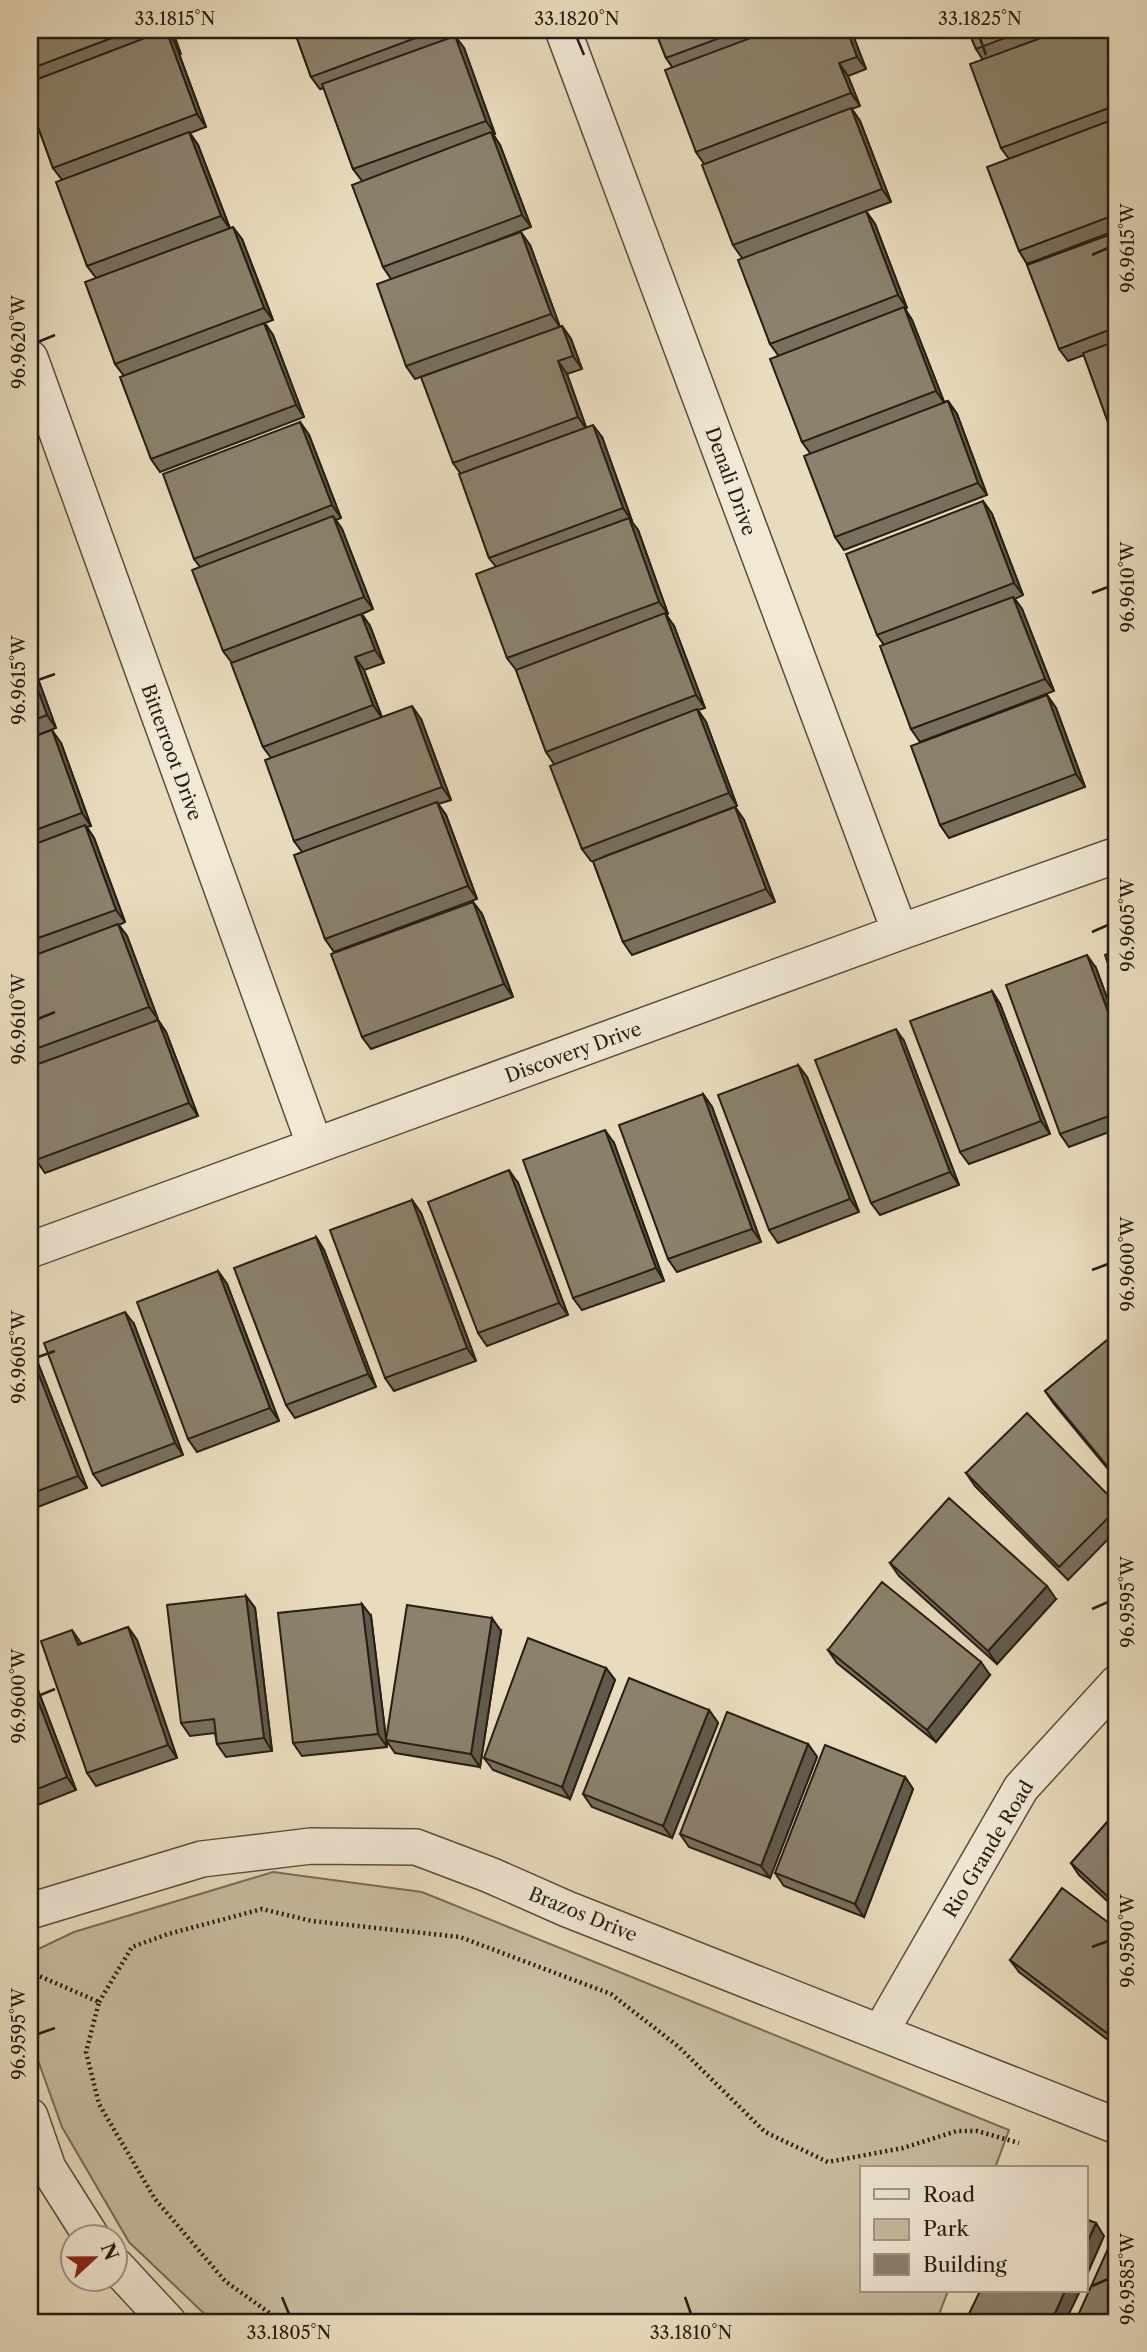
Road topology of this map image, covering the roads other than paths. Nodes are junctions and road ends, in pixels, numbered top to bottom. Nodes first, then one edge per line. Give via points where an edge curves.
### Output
1 (563, 30) edge
2 (30, 359) edge
3 (1117, 855) edge
4 (900, 932) junction
5 (315, 1146) junction
6 (30, 1250) edge
7 (1117, 1684) edge
8 (30, 1911) edge
9 (881, 2031) junction
10 (30, 2116) edge
11 (1117, 2126) edge
12 (82, 2222) edge
13 (130, 2283) edge
14 (168, 2322) edge

1 - 4 street, Denali Drive
2 - 5 street, Bitterroot Drive
3 - 4 street, Discovery Drive
4 - 5 street, Discovery Drive
5 - 6 street, Discovery Drive
7 - 9 street, Rio Grande Road via 1021,1788
8 - 9 street, Brazos Drive via 202,1859 312,1846 416,1847
9 - 11 street, Brazos Drive
10 - 12 street via 48,2168
13 - 14 street

